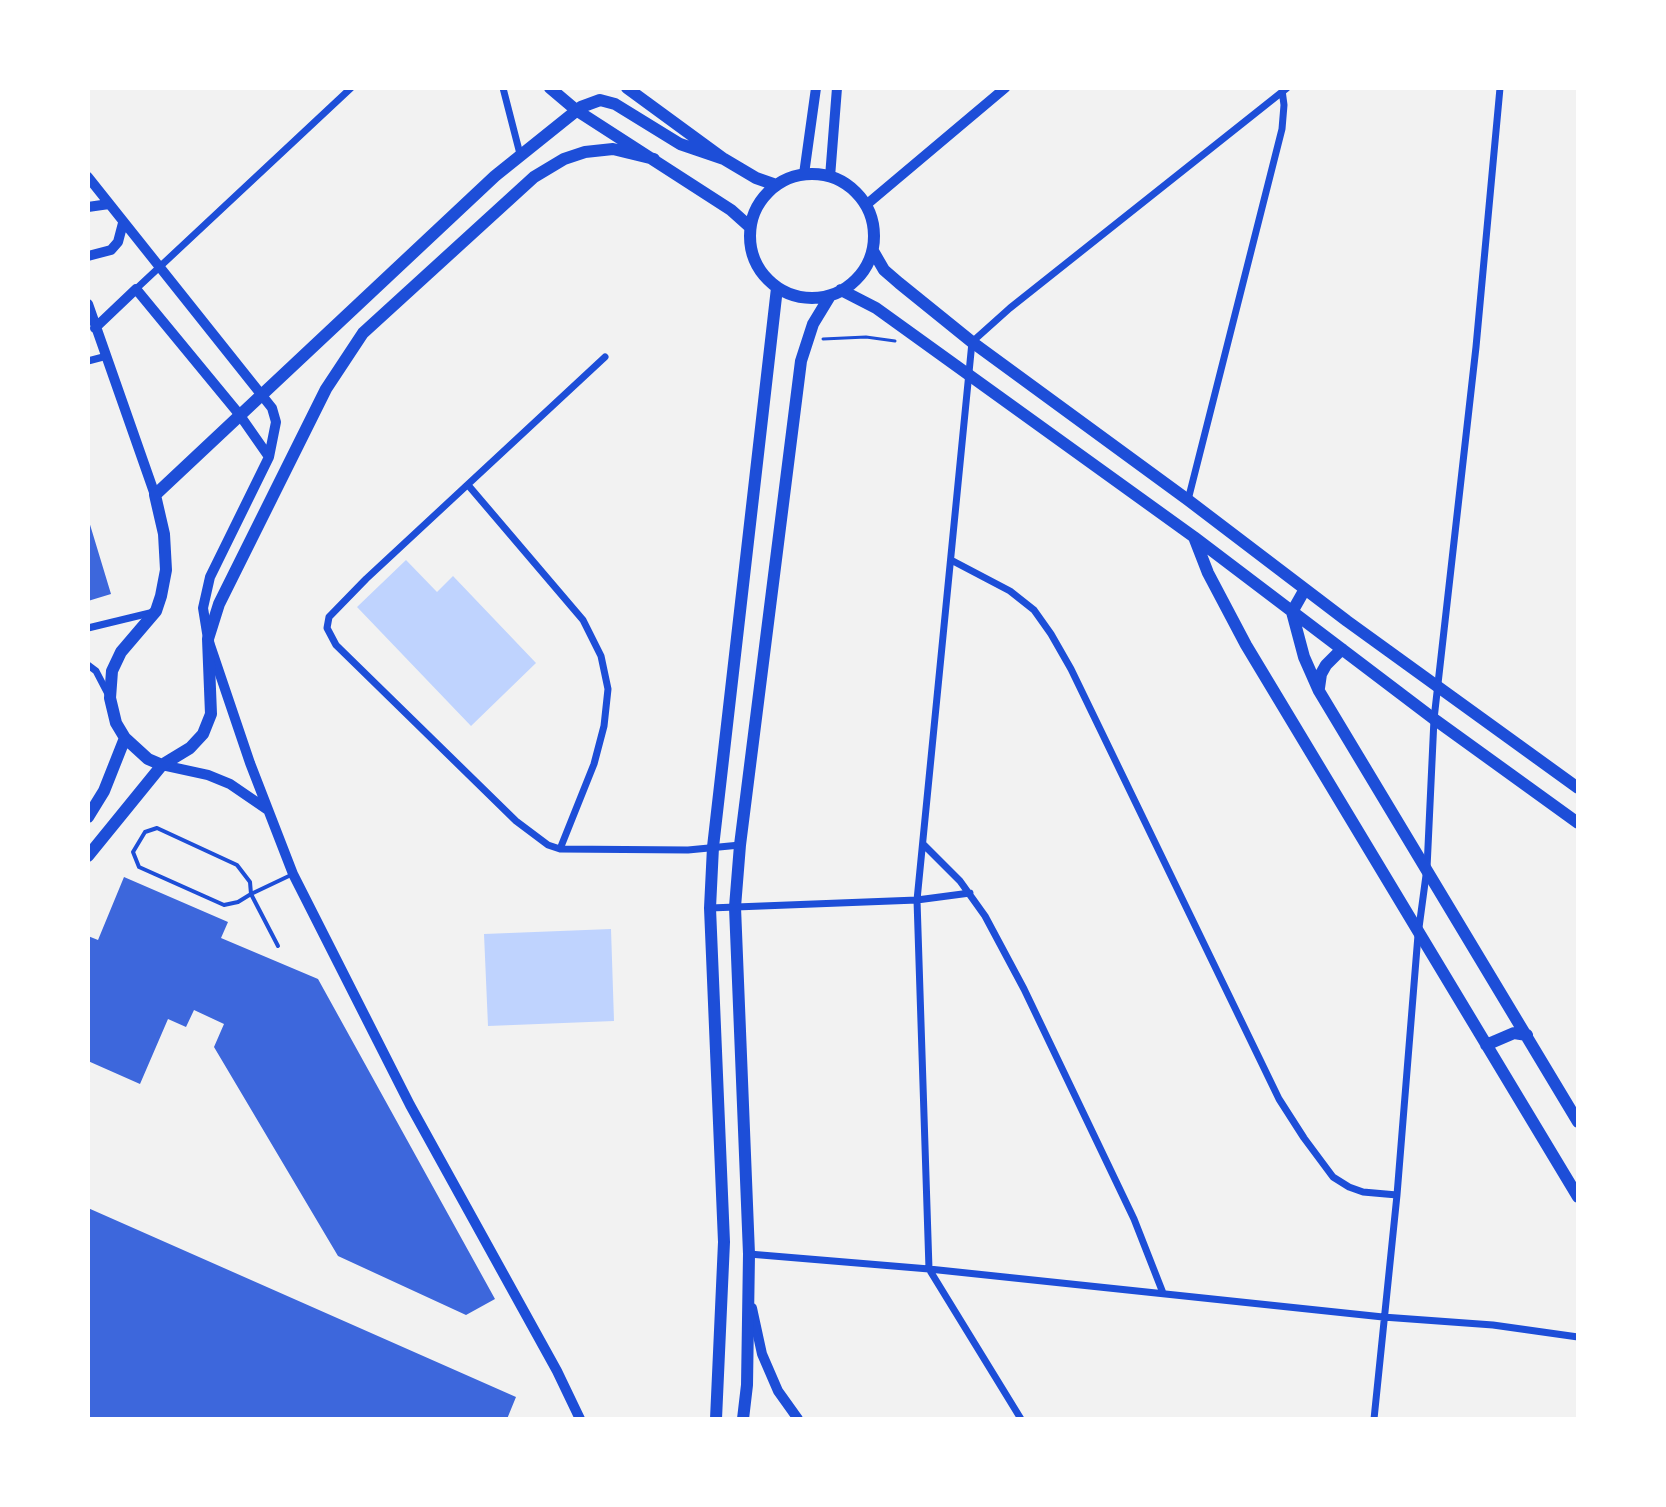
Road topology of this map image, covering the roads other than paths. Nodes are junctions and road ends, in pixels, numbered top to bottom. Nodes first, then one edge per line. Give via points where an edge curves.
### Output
1 (351, 88) edge
2 (503, 88) edge
3 (550, 88) edge
4 (627, 88) edge
5 (816, 88) edge
6 (837, 88) edge
7 (1005, 88) edge
8 (1500, 88) edge
9 (1284, 89) edge
10 (576, 110) junction
11 (520, 154) junction
12 (654, 159) junction
13 (724, 159) junction
14 (804, 174) junction
15 (88, 177) edge
16 (830, 177) junction
17 (776, 185) junction
18 (109, 204) junction
19 (866, 205) junction
20 (88, 207) edge
21 (123, 223) junction
22 (750, 227) junction
23 (873, 251) junction
24 (88, 256) edge
25 (158, 268) junction
26 (777, 288) junction
27 (136, 289) junction
28 (836, 293) junction
29 (88, 304) edge
30 (95, 328) junction
31 (972, 342) junction
32 (107, 356) junction
33 (605, 357) dead end
34 (88, 361) edge
35 (968, 376) junction
36 (262, 393) junction
37 (239, 414) junction
38 (269, 457) junction
39 (468, 485) junction
40 (155, 495) junction
41 (1188, 500) junction
42 (1194, 537) junction
43 (951, 560) junction
44 (1305, 589) junction
45 (156, 611) junction
46 (1292, 612) junction
47 (88, 628) edge
48 (208, 639) junction
49 (1342, 649) junction
50 (88, 665) edge
51 (1438, 687) junction
52 (1319, 691) junction
53 (110, 698) junction
54 (1434, 719) junction
55 (125, 738) junction
56 (162, 765) junction
57 (1578, 788) edge
58 (270, 812) junction
59 (88, 817) edge
60 (1578, 823) edge
61 (923, 844) junction
62 (740, 845) junction
63 (713, 847) junction
64 (560, 849) junction
65 (88, 856) edge
66 (1427, 868) junction
67 (293, 874) junction
68 (970, 893) junction
69 (251, 894) junction
70 (917, 900) junction
71 (735, 907) junction
72 (710, 908) junction
73 (1418, 935) junction
74 (278, 946) dead end
75 (1527, 1035) junction
76 (1486, 1045) junction
77 (1578, 1122) edge
78 (1397, 1195) junction
79 (1578, 1197) edge
80 (749, 1254) junction
81 (929, 1269) junction
82 (749, 1287) junction
83 (1163, 1293) junction
84 (1383, 1317) junction
85 (1578, 1337) edge
86 (580, 1419) edge
87 (716, 1419) edge
88 (743, 1419) edge
89 (798, 1419) edge
90 (1021, 1419) edge
91 (1374, 1419) edge

1 - 25 street
2 - 11 street
3 - 10 main road
4 - 13 main road
5 - 14 main road
6 - 16 main road
7 - 19 main road
8 - 51 street
9 - 31 street
9 - 41 street via 1282,129
10 - 11 main road
10 - 12 main road
10 - 13 main road via 600,100 615,104 680,144
11 - 36 main road
12 - 22 main road
12 - 48 main road via 613,149 564,159 534,177 363,333 326,389 219,604
13 - 17 main road
14 - 16 main road
14 - 17 main road
15 - 18 main road
16 - 19 main road via 850,186
17 - 22 main road via 763,196
18 - 20 main road
18 - 21 main road
19 - 23 main road
21 - 24 main road via 111,250
21 - 25 main road
22 - 26 main road via 756,263
23 - 28 main road via 852,284
23 - 31 main road via 884,270
25 - 27 street
25 - 36 main road
26 - 28 main road via 799,297
26 - 63 main road
27 - 30 main road
27 - 37 main road
28 - 35 main road via 876,308
28 - 62 main road via 813,324 801,361
29 - 30 main road
30 - 32 main road
31 - 35 street
31 - 41 main road
32 - 34 street
32 - 40 main road
33 - 39 street
35 - 42 main road
35 - 43 street
36 - 37 main road
36 - 38 main road via 276,422
37 - 38 main road
37 - 40 main road
38 - 48 main road via 210,577 203,608
39 - 64 street via 583,620 601,656 608,689 604,726
39 - 64 street via 335,610 327,628 336,645 516,821
40 - 45 main road via 166,570
41 - 44 main road
42 - 46 main road
42 - 73 main road via 1246,645
43 - 61 street
43 - 78 street via 1010,591 1034,610 1051,634 1279,1099 1304,1138 1333,1177 1349,1187
44 - 46 main road
44 - 51 main road
45 - 47 street
45 - 53 main road via 116,662
46 - 49 main road
46 - 52 main road
48 - 56 main road via 211,714 203,734
48 - 58 main road
49 - 52 main road via 1321,674
49 - 54 main road
50 - 53 street
51 - 54 street
51 - 57 main road
52 - 66 main road
53 - 55 main road
54 - 60 main road
54 - 66 street
55 - 56 main road
55 - 59 main road
56 - 58 main road via 230,784
56 - 65 main road
58 - 67 main road
61 - 68 street
61 - 70 street
62 - 63 street
62 - 71 main road
63 - 64 street
63 - 72 main road
66 - 73 street
66 - 75 main road
67 - 69 lane
67 - 86 main road via 410,1105
68 - 70 street
68 - 83 street via 1024,989 1134,1219
69 - 69 lane via 250,882 237,865 157,828 145,832 133,852 139,867 224,905
69 - 74 lane
70 - 71 street
70 - 81 street
71 - 72 street
71 - 80 main road
72 - 87 main road via 724,1242
73 - 76 main road
73 - 78 street
75 - 76 main road via 1514,1033
75 - 77 main road
76 - 79 main road
78 - 84 street
80 - 81 street
80 - 82 main road
81 - 83 street
81 - 90 street
82 - 88 main road
82 - 89 main road via 762,1354
83 - 84 street
84 - 85 street
84 - 91 street

